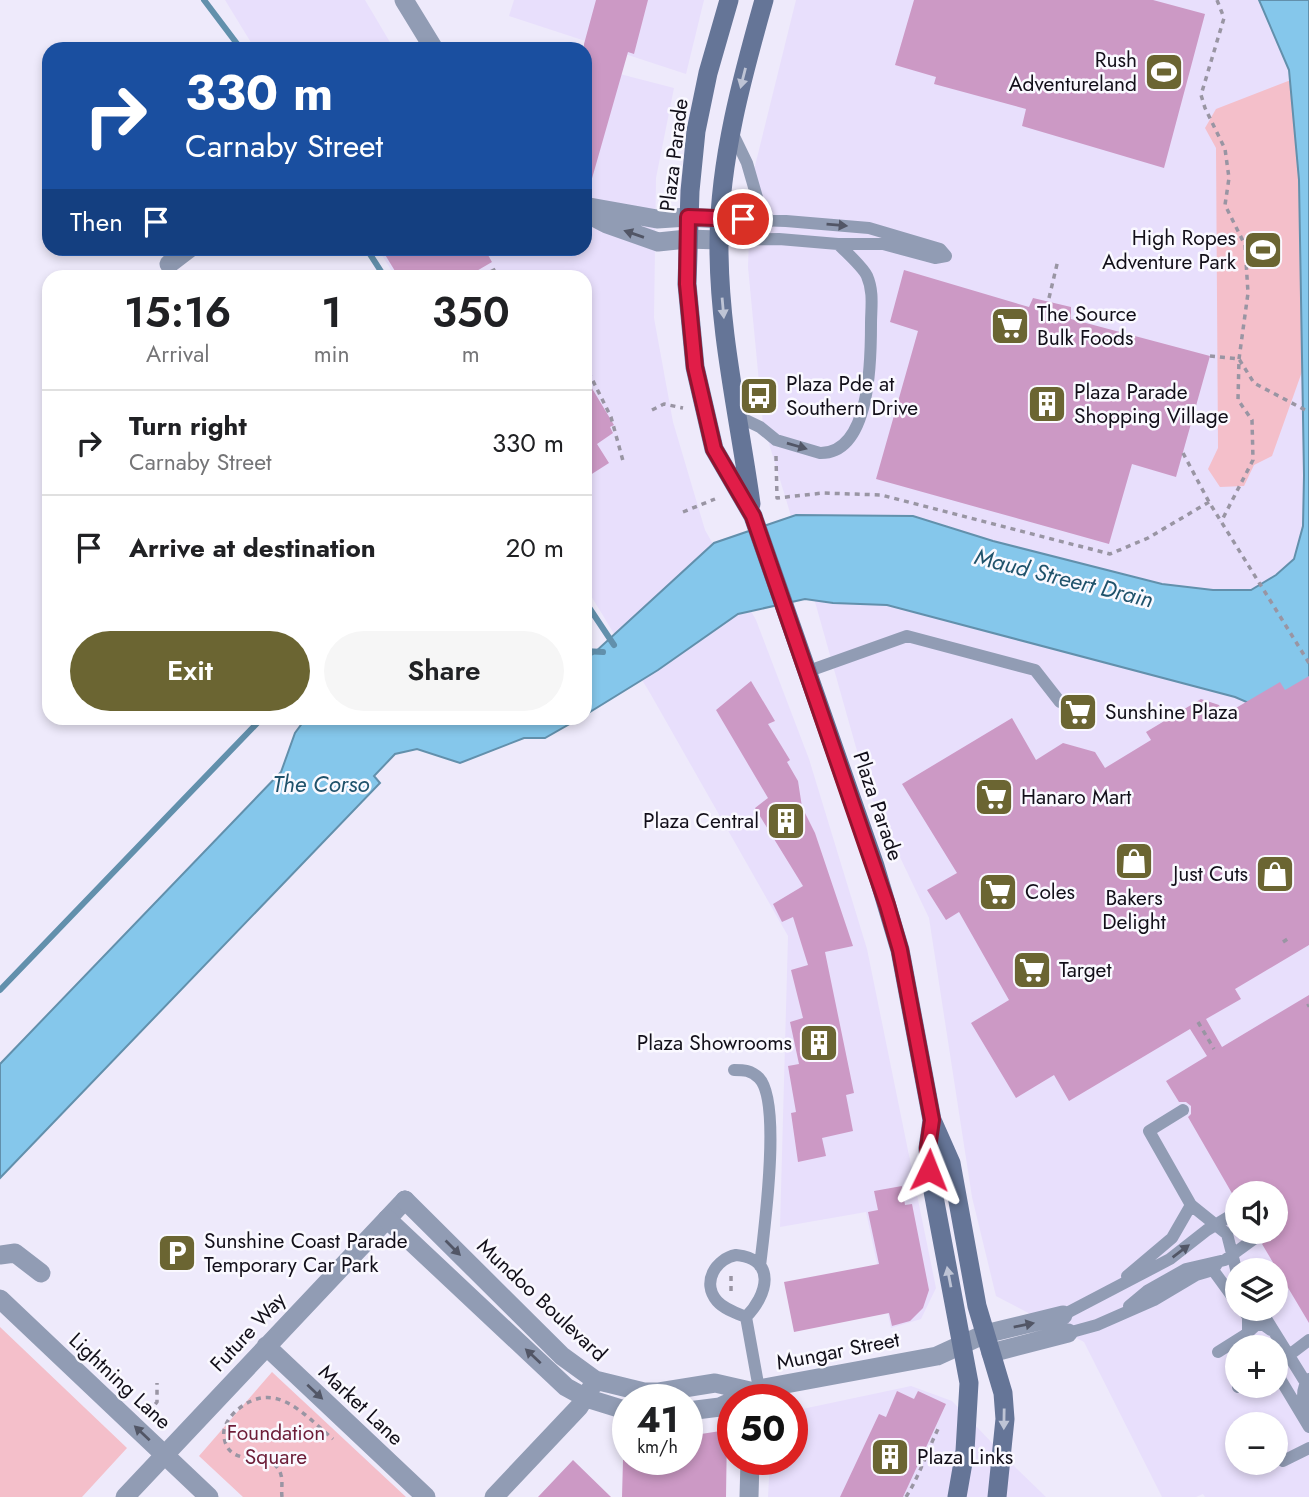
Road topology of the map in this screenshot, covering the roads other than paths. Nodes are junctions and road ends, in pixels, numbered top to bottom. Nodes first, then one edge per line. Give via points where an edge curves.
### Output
1 (404, 0) edge
2 (729, 0) edge
3 (764, 0) edge
4 (430, 42) edge
5 (731, 129) junction
6 (592, 210) edge
7 (592, 214) edge
8 (688, 217) junction
9 (720, 219) junction
10 (769, 220) junction
11 (687, 239) junction
12 (719, 240) junction
13 (838, 244) junction
14 (180, 256) edge
15 (169, 264) dead end
16 (737, 415) junction
17 (753, 516) junction
18 (806, 672) junction
19 (1060, 702) dead end
20 (734, 1070) dead end
21 (1183, 1110) dead end
22 (932, 1120) junction
23 (405, 1200) joint
24 (1191, 1205) junction
25 (387, 1219) junction
26 (1225, 1219) edge
27 (1216, 1224) junction
28 (1244, 1244) edge
29 (0, 1255) edge
30 (1232, 1256) junction
31 (760, 1266) junction
32 (1216, 1266) junction
33 (41, 1273) dead end
34 (1225, 1282) edge
35 (1101, 1296) junction
36 (0, 1299) edge
37 (746, 1317) junction
38 (1248, 1321) edge
39 (1267, 1321) edge
40 (1066, 1324) junction
41 (1248, 1331) junction
42 (1274, 1332) junction
43 (985, 1334) junction
44 (1276, 1335) edge
45 (1309, 1340) edge
46 (266, 1346) junction
47 (962, 1350) junction
48 (1218, 1352) dead end
49 (990, 1353) junction
50 (1288, 1354) edge
51 (1288, 1356) edge
52 (1308, 1383) edge
53 (719, 1384) edge
54 (753, 1384) edge
55 (797, 1384) edge
56 (590, 1389) junction
57 (1288, 1392) edge
58 (612, 1402) edge
59 (1309, 1426) edge
60 (1309, 1448) edge
61 (164, 1455) junction
62 (1288, 1458) edge
63 (750, 1475) edge
64 (125, 1497) edge
65 (209, 1497) edge
66 (426, 1497) edge
67 (494, 1497) edge
68 (749, 1497) edge
69 (957, 1497) edge
70 (997, 1497) edge

1 - 4 street
2 - 8 main road, Plaza Parade via 696,131
3 -> 5 main road, Plaza Parade
5 - 9 main road, Plaza Parade
5 - 10 lane
6 - 8 street via 657,219
11 -> 7 street via 658,242
8 - 9 street
8 - 11 main road, Plaza Parade
9 - 10 lane
9 - 12 main road, Plaza Parade
10 -> 13 lane via 869,228 940,249 946,256 935,258 883,244
11 - 12 street
11 - 17 main road, Plaza Parade via 687,284 702,400 714,449
12 - 13 lane
12 -> 16 main road, Plaza Parade via 723,314
16 -> 13 lane via 776,440 820,453 840,446 857,425 872,358 873,299 867,274
14 - 15 street
16 - 17 main road, Plaza Parade
17 - 18 main road, Plaza Parade
18 - 19 lane via 907,636 1035,670
18 - 22 main road, Plaza Parade via 900,950
20 - 31 lane via 748,1070 760,1078 769,1106
21 - 24 lane via 1149,1131
22 - 43 main road, Plaza Parade via 951,1163
47 -> 22 main road, Plaza Parade via 929,1170
23 - 25 street, Future Way
23 -> 56 street, Mundoo Boulevard
24 - 27 lane
24 - 35 lane via 1169,1241
25 - 46 street, Future Way
56 -> 25 street, Mundoo Boulevard via 566,1387
26 - 27 lane
27 - 30 lane via 1227,1234
35 -> 27 lane via 1170,1259
28 - 30 lane
29 - 33 street via 15,1253
30 - 32 lane
31 - 37 lane via 764,1292
31 - 37 lane via 745,1256 728,1257 711,1277 719,1303
32 - 34 lane
32 - 40 lane via 1097,1325
35 - 40 lane
61 -> 36 street, Lightning Lane
37 - 54 lane
38 - 41 lane
39 - 42 lane
43 -> 40 street, Mungar Street
40 - 49 street, Mungar Street
41 - 42 lane via 1260,1324
41 - 48 lane
42 - 44 lane
43 - 47 street, Mungar Street
43 - 49 main road, Plaza Parade
45 - 50 lane
46 - 61 street, Future Way
46 -> 66 street, Market Lane
47 - 49 street, Mungar Street
47 - 55 street, Mungar Street
47 - 69 main road, Plaza Parade via 969,1405
49 -> 70 main road, Plaza Parade via 1005,1409
51 - 52 lane
52 - 59 lane via 1303,1398
53 - 56 street, Mundoo Boulevard via 659,1392
56 - 58 street
56 - 67 street
57 - 59 lane
60 - 62 lane
61 - 64 street, Future Way
61 - 65 street, Lightning Lane
63 - 68 street

